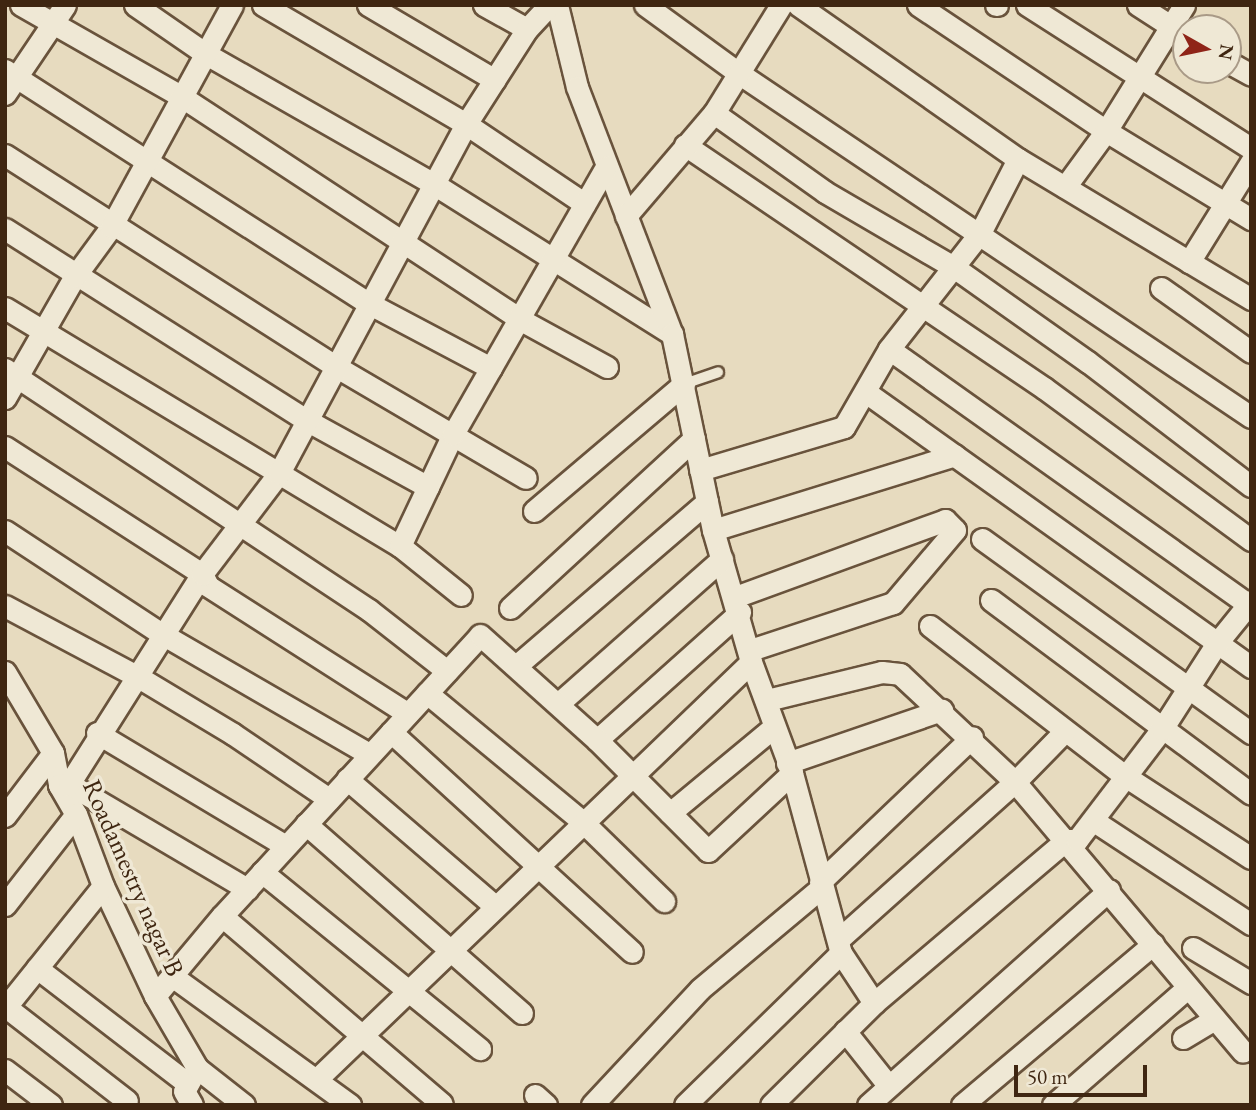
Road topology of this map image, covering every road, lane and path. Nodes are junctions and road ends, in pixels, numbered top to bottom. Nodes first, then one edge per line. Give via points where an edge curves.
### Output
1 (21, 5) edge
2 (65, 5) edge
3 (135, 5) edge
4 (232, 5) edge
5 (263, 5) edge
6 (368, 5) edge
7 (484, 5) edge
8 (549, 5) edge
9 (557, 5) edge
10 (645, 5) edge
11 (781, 5) edge
12 (799, 5) edge
13 (918, 5) edge
14 (1027, 5) edge
15 (1138, 5) edge
16 (50, 25) junction
17 (1172, 27) edge
18 (527, 29) junction
19 (1172, 38) edge
20 (206, 54) junction
21 (737, 72) junction
22 (1138, 77) junction
23 (495, 80) junction
24 (9, 81) edge
25 (179, 95) junction
26 (714, 113) junction
27 (466, 124) junction
28 (1106, 131) junction
29 (685, 145) junction
30 (1251, 148) edge
31 (5, 155) edge
32 (145, 159) junction
33 (1018, 159) junction
34 (1251, 162) edge
35 (606, 167) junction
36 (437, 186) junction
37 (1065, 187) junction
38 (1226, 203) junction
39 (585, 204) junction
40 (626, 216) junction
41 (1251, 219) edge
42 (111, 227) junction
43 (5, 229) edge
44 (980, 233) junction
45 (401, 240) junction
46 (555, 260) junction
47 (1189, 262) junction
48 (955, 268) junction
49 (75, 276) junction
50 (1161, 288) dead end
51 (1251, 299) edge
52 (368, 303) junction
53 (5, 308) edge
54 (923, 308) junction
55 (521, 320) junction
56 (43, 330) junction
57 (672, 334) junction
58 (889, 349) junction
59 (1251, 352) edge
60 (335, 366) junction
61 (607, 367) dead end
62 (491, 368) junction
63 (718, 372) dead end
64 (12, 373) edge
65 (684, 384) junction
66 (867, 393) junction
67 (5, 398) edge
68 (1251, 417) edge
69 (308, 421) junction
70 (453, 434) junction
71 (694, 439) junction
72 (5, 447) edge
73 (955, 455) junction
74 (700, 470) junction
75 (279, 473) junction
76 (526, 478) dead end
77 (1251, 486) edge
78 (428, 487) junction
79 (707, 502) junction
80 (534, 511) dead end
81 (237, 523) junction
82 (713, 530) junction
83 (5, 531) edge
84 (982, 539) dead end
85 (1251, 540) edge
86 (400, 546) junction
87 (722, 559) junction
88 (202, 574) junction
89 (461, 595) dead end
90 (991, 600) dead end
91 (1250, 604) edge
92 (738, 605) junction
93 (5, 606) edge
94 (510, 608) dead end
95 (930, 626) dead end
96 (162, 634) junction
97 (1217, 643) junction
98 (751, 656) junction
99 (516, 666) junction
100 (1251, 667) edge
101 (447, 671) junction
102 (5, 672) edge
103 (135, 675) junction
104 (1187, 691) junction
105 (427, 693) junction
106 (767, 700) junction
107 (11, 701) edge
108 (558, 704) junction
109 (942, 710) junction
110 (408, 714) junction
111 (774, 727) junction
112 (1162, 729) junction
113 (1065, 731) junction
114 (391, 732) junction
115 (97, 733) junction
116 (1251, 733) edge
117 (972, 737) junction
118 (597, 740) junction
119 (53, 753) junction
120 (369, 754) junction
121 (790, 768) junction
122 (1125, 776) junction
123 (631, 777) junction
124 (347, 779) junction
125 (1015, 782) junction
126 (64, 784) junction
127 (1251, 794) edge
128 (329, 799) junction
129 (670, 813) junction
130 (76, 814) junction
131 (5, 816) edge
132 (1094, 821) junction
133 (584, 823) junction
134 (306, 824) junction
135 (1066, 840) junction
136 (286, 846) junction
137 (1251, 858) edge
138 (538, 866) junction
139 (262, 872) junction
140 (821, 885) junction
141 (103, 886) junction
142 (247, 889) junction
143 (1109, 890) junction
144 (664, 901) dead end
145 (5, 905) edge
146 (496, 907) junction
147 (222, 915) junction
148 (1251, 924) edge
149 (1153, 944) junction
150 (840, 946) junction
151 (1193, 948) dead end
152 (450, 951) junction
153 (632, 952) dead end
154 (37, 968) junction
155 (173, 976) junction
156 (1251, 983) edge
157 (1187, 988) junction
158 (410, 990) junction
159 (155, 996) junction
160 (874, 1003) junction
161 (6, 1007) edge
162 (522, 1013) dead end
163 (1213, 1020) junction
164 (845, 1031) junction
165 (364, 1034) junction
166 (1183, 1038) dead end
167 (480, 1049) dead end
168 (1243, 1052) dead end
169 (5, 1070) edge
170 (318, 1077) junction
171 (187, 1090) edge
172 (879, 1098) edge
173 (127, 1101) dead end
174 (51, 1105) edge
175 (244, 1105) edge
176 (350, 1105) edge
177 (442, 1105) edge
178 (592, 1105) edge
179 (685, 1105) edge
180 (771, 1105) edge
181 (962, 1105) edge
182 (1053, 1105) edge

1 - 16 street
2 - 16 street
3 - 20 street
4 - 20 street
5 - 27 street
6 - 23 street
7 - 18 street
8 - 18 street
9 - 35 street via 577,87
10 - 21 street
11 - 21 street
12 - 33 street
13 - 28 street
14 - 22 street
15 - 17 street
16 - 24 street
16 - 25 street
18 - 23 street
19 - 22 street
20 - 25 street
20 - 36 street
21 - 26 street
21 - 44 street
22 - 28 street
22 - 30 street
23 - 27 street
24 - 32 street
25 - 32 street
25 - 45 street
26 - 29 street
26 - 48 street via 825,192
27 - 36 street
27 - 39 street
28 - 37 street
28 - 38 street
29 - 40 street
29 - 54 street
31 - 42 street
32 - 42 street
32 - 52 street
33 - 37 street
33 - 44 street
34 - 38 street
35 - 39 street
35 - 40 street
36 - 45 street
36 - 46 street
37 - 47 street
38 - 41 street
38 - 47 street
39 - 46 street
40 - 57 street
42 - 49 street
42 - 60 street
43 - 49 street
44 - 48 street
44 - 68 street
45 - 52 street
45 - 55 street
46 - 55 street
46 - 57 street
47 - 51 street
48 - 54 street
48 - 77 street
49 - 56 street
49 - 69 street
50 - 59 street
52 - 60 street
52 - 62 street
53 - 56 street
54 - 58 street
54 - 85 street via 1044,388
55 - 61 street
55 - 62 street
56 - 64 street
56 - 75 street
57 - 65 street
58 - 66 street
58 - 91 street
60 - 69 street
60 - 70 street
62 - 70 street
63 - 65 lane
64 - 67 street
64 - 81 street
65 - 71 street
65 - 80 street
66 - 73 street
66 - 74 street via 844,427
69 - 75 street
69 - 78 street
70 - 76 street
70 - 78 street
71 - 74 street
71 - 94 street
72 - 88 street
73 - 82 street
73 - 97 street
74 - 79 street
75 - 81 street
75 - 86 street
78 - 86 street
79 - 82 street
79 - 99 street
81 - 88 street
81 - 101 street via 369,610
82 - 87 street
83 - 96 street
84 - 104 street
86 - 89 street
87 - 92 street
87 - 108 street
88 - 96 street
88 - 110 street via 208,586
90 - 112 street
91 - 97 street
92 - 98 street
92 - 98 street via 945,520 955,530 893,603
92 - 118 street
93 - 103 street
95 - 113 street
96 - 103 street
96 - 120 street
97 - 100 street
97 - 104 street
98 - 106 street
98 - 123 street
99 - 101 street via 480,635
99 - 108 street
101 - 105 street
102 - 107 street, Roadamestry nagar B
103 - 115 street
103 - 128 street
104 - 112 street
104 - 116 street
105 - 110 street
105 - 133 street
106 - 109 street via 893,671
106 - 111 street
107 - 119 street, Roadamestry nagar B
108 - 118 street
109 - 117 street
109 - 121 street
110 - 114 street
111 - 121 street
111 - 129 street
112 - 122 street
112 - 127 street
113 - 122 street
113 - 125 street
114 - 120 street
114 - 138 street
115 - 126 street
115 - 136 street
117 - 125 street
117 - 140 street
118 - 123 street
119 - 126 street, Roadamestry nagar B
119 - 131 street
120 - 124 street
121 - 129 street via 708,850
121 - 140 street
122 - 132 street
122 - 137 street
123 - 129 street
123 - 133 street
124 - 128 street
124 - 146 street
125 - 135 street
125 - 150 street
126 - 130 street, Roadamestry nagar B
126 - 142 street
128 - 134 street
130 - 141 street, Roadamestry nagar B
130 - 145 street
132 - 135 street via 1077,840
132 - 148 street
133 - 138 street
133 - 144 street
134 - 136 street
134 - 152 street
135 - 143 street
135 - 160 street
136 - 139 street
138 - 146 street
138 - 153 street
139 - 142 street
139 - 158 street
140 - 150 street
140 - 178 street via 700,989
141 - 154 street
141 - 159 street, Roadamestry nagar B
142 - 147 street
143 - 149 street
143 - 172 street
146 - 152 street
147 - 155 street
147 - 165 street
149 - 157 street
149 - 181 street
150 - 160 street
150 - 179 street
151 - 156 street
152 - 158 street
152 - 162 street
154 - 161 street
154 - 171 street
155 - 159 street
155 - 170 street
157 - 163 street
157 - 182 street
158 - 165 street
158 - 167 street
159 - 171 street, Roadamestry nagar B
160 - 164 street
161 - 173 street
163 - 166 street
163 - 168 street
164 - 172 street
164 - 180 street
165 - 170 street
165 - 177 street
169 - 174 street
170 - 176 street
171 - 175 street

